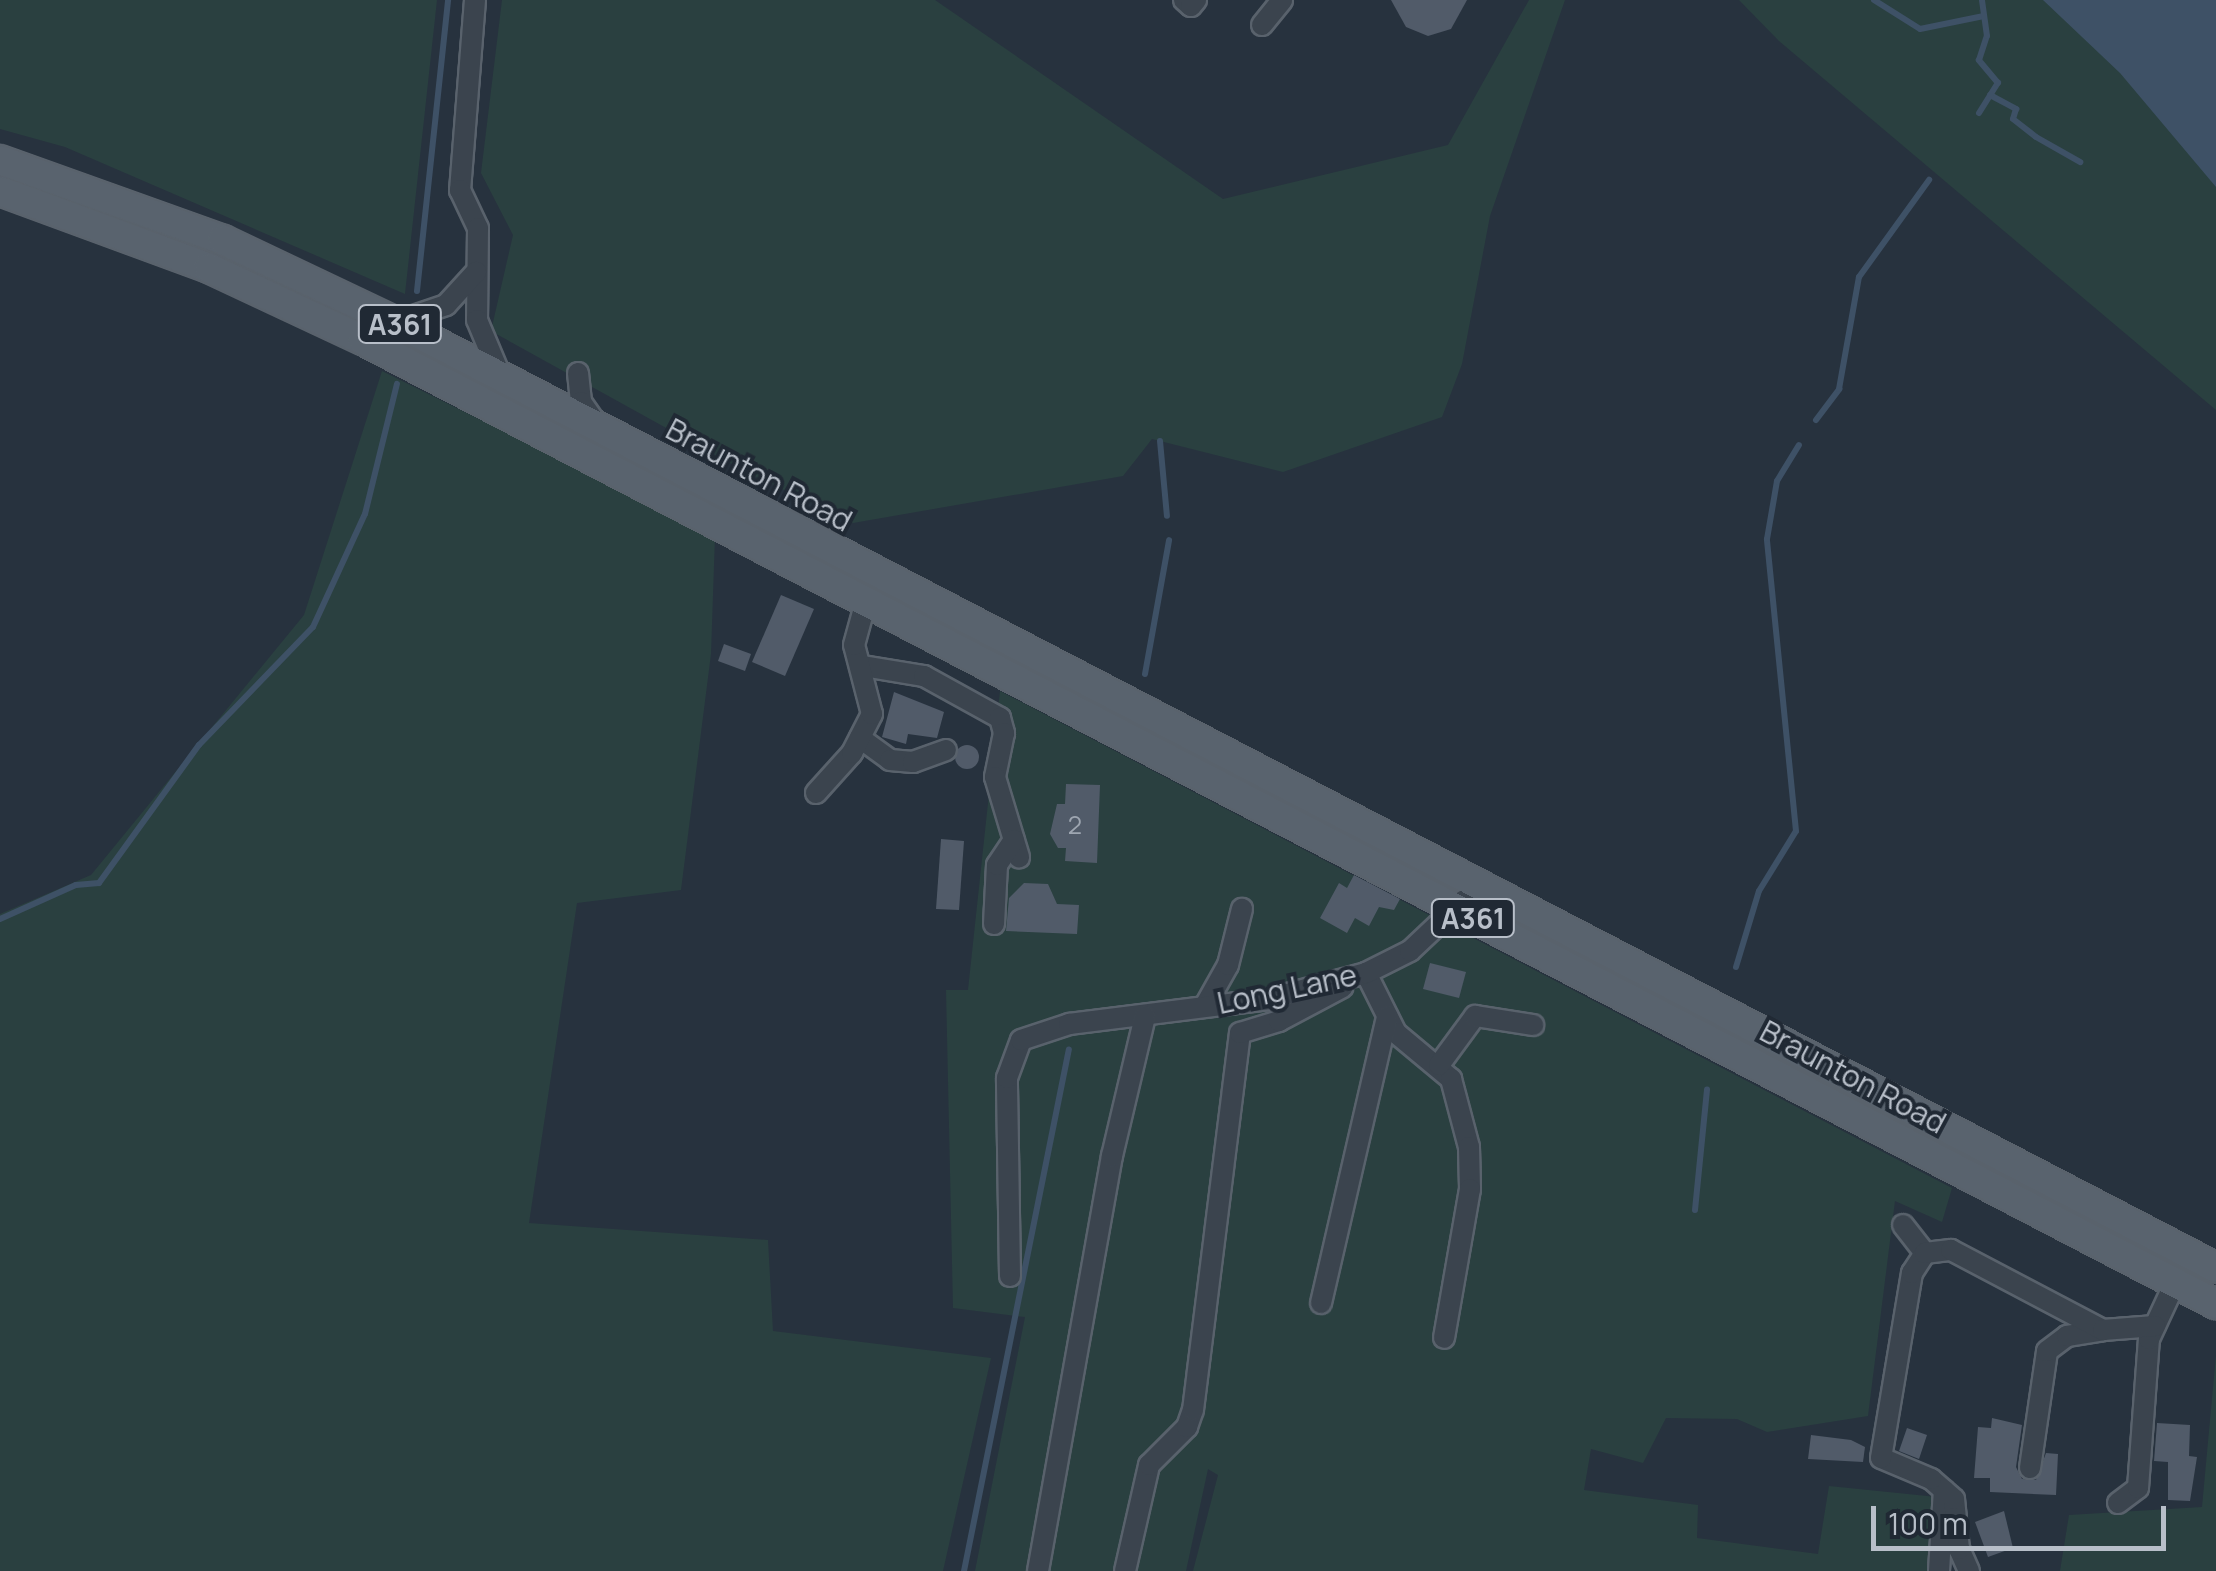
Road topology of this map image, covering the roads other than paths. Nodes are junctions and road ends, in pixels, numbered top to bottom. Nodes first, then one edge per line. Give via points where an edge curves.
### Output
1 (475, 0) edge
2 (1184, 0) edge
3 (1196, 0) edge
4 (1282, 0) edge
5 (1262, 24) dead end
6 (0, 160) edge
7 (0, 191) edge
8 (476, 272) junction
9 (396, 322) junction
10 (578, 373) dead end
11 (500, 376) junction
12 (600, 430) junction
13 (866, 601) junction
14 (863, 666) junction
15 (860, 738) junction
16 (946, 750) dead end
17 (816, 794) dead end
18 (1474, 880) junction
19 (1242, 910) dead end
20 (1458, 910) junction
21 (994, 924) dead end
22 (1366, 973) junction
23 (1204, 1006) junction
24 (1145, 1016) junction
25 (1387, 1017) junction
26 (1533, 1026) dead end
27 (1440, 1065) junction
28 (1903, 1224) dead end
29 (1924, 1253) junction
30 (2216, 1268) edge
31 (1010, 1276) dead end
32 (2175, 1283) junction
33 (1321, 1302) dead end
34 (2216, 1304) edge
35 (2155, 1326) junction
36 (2103, 1330) junction
37 (1444, 1338) dead end
38 (2030, 1468) dead end
39 (1944, 1490) junction
40 (2118, 1504) dead end
41 (1038, 1571) edge
42 (1125, 1571) edge
43 (1938, 1571) edge
44 (1969, 1571) edge

1 - 8 street via 460,190 478,228
2 - 3 street via 1191,6
4 - 5 street
6 - 9 main road, Braunton Road / A361 via 223,240
7 - 13 main road, Braunton Road / A361 via 209,268 362,340
8 - 9 street via 446,305
8 - 11 street via 476,320
9 - 11 main road, Braunton Road / A361
10 - 12 street via 581,402
11 - 12 main road, Braunton Road / A361
12 - 18 main road, Braunton Road / A361
13 - 14 street via 854,645
13 - 20 main road, Braunton Road / A361
14 - 15 street via 872,714
14 - 21 street via 915,672 1000,718 1004,733 995,777 1016,849 997,865
15 - 16 street via 890,760 914,762
15 - 17 street
18 - 20 street
18 - 30 main road, Braunton Road / A361
19 - 23 street via 1228,966
20 - 22 street, Long Lane via 1410,951
20 - 32 main road, Braunton Road / A361
22 - 23 street, Long Lane via 1269,999
22 - 25 street
22 - 42 street via 1309,1007 1240,1032 1193,1410 1187,1427 1149,1465
23 - 24 street, Long Lane
24 - 31 street, Long Lane via 1034,1031 1014,1049 1007,1078
24 - 41 street via 1112,1156
25 - 27 street via 1396,1033
25 - 33 street
26 - 27 street via 1475,1016
27 - 37 street via 1452,1078 1469,1147 1470,1189
28 - 29 street
29 - 36 street via 1951,1250
29 - 39 street via 1912,1273 1882,1458
32 - 34 main road, Braunton Road / A361
32 - 35 street
35 - 36 street
35 - 40 street via 2138,1488
36 - 38 street via 2067,1336 2047,1351
39 - 43 street
39 - 44 street via 1958,1510 1959,1549

